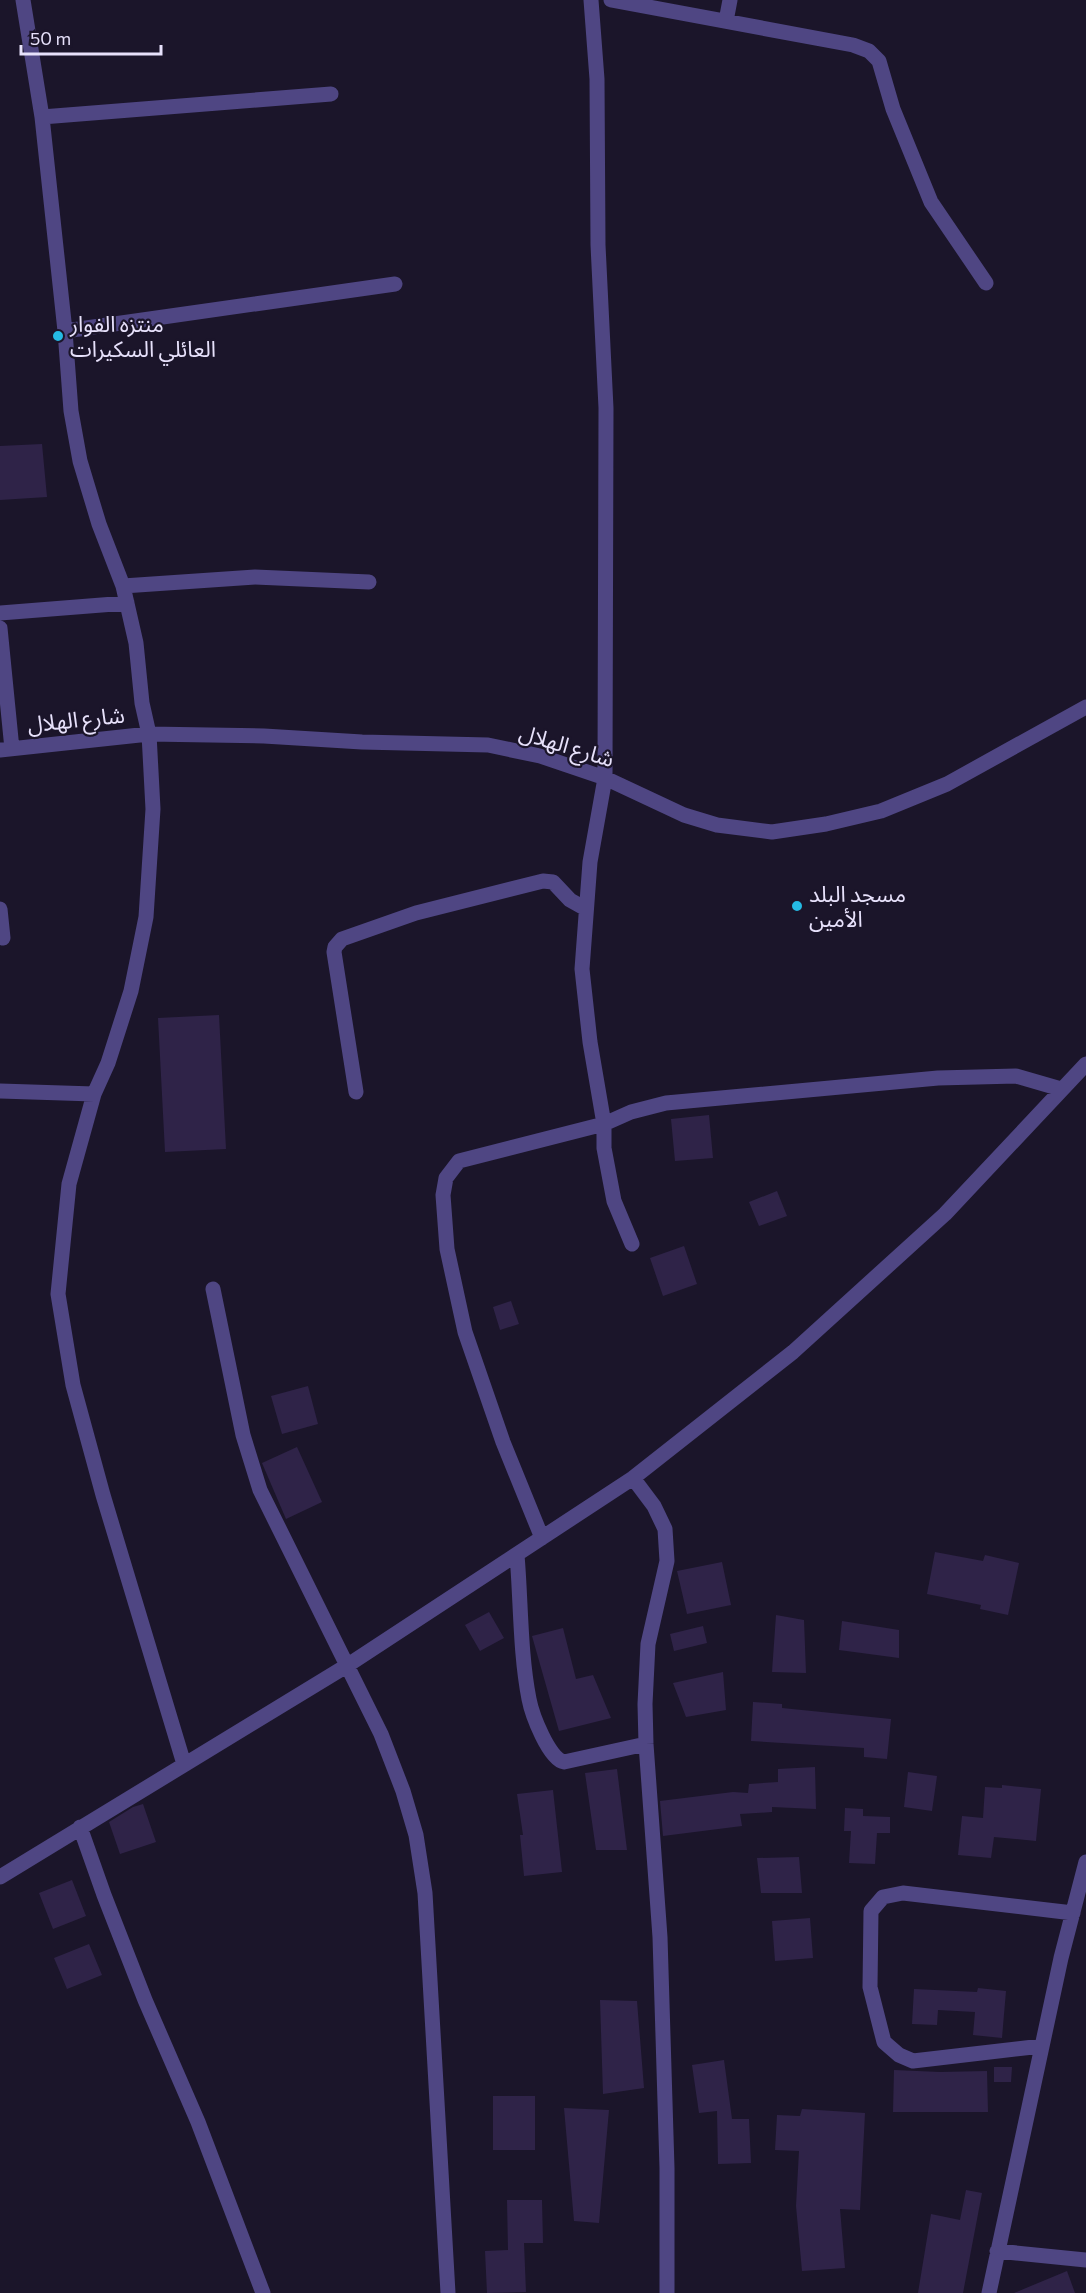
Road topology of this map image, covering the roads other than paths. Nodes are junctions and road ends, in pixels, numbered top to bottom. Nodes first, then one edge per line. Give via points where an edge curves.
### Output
1 (22, 0) edge
2 (591, 0) edge
3 (611, 0) edge
4 (730, 0) edge
5 (726, 21) junction
6 (331, 94) dead end
7 (42, 117) junction
8 (986, 283) dead end
9 (395, 284) dead end
10 (65, 330) junction
11 (369, 582) dead end
12 (123, 586) junction
13 (127, 603) junction
14 (0, 613) edge
15 (0, 628) edge
16 (1086, 707) edge
17 (149, 734) junction
18 (6, 749) edge
19 (605, 778) junction
20 (0, 909) edge
21 (586, 909) junction
22 (3, 938) dead end
23 (1086, 1064) edge
24 (1061, 1089) junction
25 (0, 1091) edge
26 (356, 1092) dead end
27 (94, 1094) junction
28 (604, 1125) junction
29 (632, 1244) dead end
30 (213, 1289) dead end
31 (633, 1478) junction
32 (542, 1538) junction
33 (517, 1555) junction
34 (348, 1665) junction
35 (646, 1744) junction
36 (183, 1764) junction
37 (80, 1827) junction
38 (1086, 1862) edge
39 (0, 1877) edge
40 (1082, 1890) edge
41 (1073, 1912) junction
42 (1042, 2046) junction
43 (997, 2251) junction
44 (1086, 2259) edge
45 (263, 2293) edge
46 (448, 2293) edge
47 (667, 2293) edge
48 (989, 2293) edge

1 - 7 street
2 - 19 street via 597,79 598,245 606,408
3 - 5 street
4 - 5 street
5 - 8 street via 853,45 874,56 882,68 893,109 932,202
6 - 7 street
7 - 10 street
9 - 10 street
10 - 12 street via 71,411 80,461
11 - 12 street via 255,577
12 - 13 street
13 - 14 street
13 - 17 street
15 - 18 street
16 - 19 street, شارع الهلال via 947,784 881,811 772,832 717,825 684,815
17 - 18 street, شارع الهلال
17 - 19 street, شارع الهلال via 488,745 540,756
17 - 27 street via 153,809 146,917 130,991
19 - 21 street
20 - 22 street
21 - 26 street via 570,900 553,882 543,881 416,913 342,939 334,952
21 - 28 street via 582,969
23 - 24 street
24 - 28 street via 1016,1076 938,1078 666,1103 631,1112
24 - 31 street via 945,1214 793,1352
25 - 27 street
27 - 36 street via 69,1184 58,1294 73,1385
28 - 29 street via 604,1148 614,1201
28 - 32 street via 459,1161 446,1178 443,1195 447,1249 465,1332
30 - 34 street via 243,1435 260,1490
31 - 32 street
31 - 35 street via 665,1529 667,1561 648,1644
32 - 33 street
33 - 34 street
33 - 35 street via 530,1701 550,1752 564,1762
34 - 36 street
34 - 46 street via 404,1791 416,1835 423,1881
35 - 47 street via 660,1937
36 - 37 street
37 - 39 street
37 - 45 street
38 - 40 street
40 - 41 street
41 - 42 street
41 - 42 street via 903,1893 883,1897 871,1911 870,1987 884,2042 899,2055 913,2061
42 - 43 street
43 - 44 street
43 - 48 street

